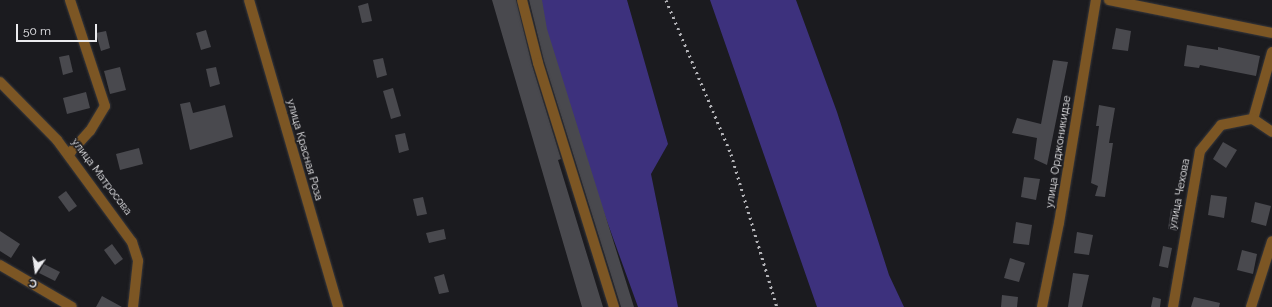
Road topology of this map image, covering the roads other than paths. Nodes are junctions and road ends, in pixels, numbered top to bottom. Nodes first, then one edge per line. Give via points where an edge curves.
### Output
1 (70, 0) edge
2 (249, 0) edge
3 (522, 0) edge
4 (1096, 0) edge
5 (1109, 0) edge
6 (1272, 33) edge
7 (1272, 52) edge
8 (0, 82) edge
9 (1253, 119) junction
10 (1272, 132) edge
11 (69, 154) junction
12 (1272, 241) edge
13 (0, 265) edge
14 (72, 307) edge
15 (133, 307) edge
16 (338, 307) edge
17 (614, 307) edge
18 (1042, 307) edge
19 (1173, 307) edge
20 (1251, 307) edge

1 - 11 street via 105,106 90,131
2 - 16 street, улица Красная Роза
3 - 17 street via 538,63
4 - 18 street, улица Орджоникидзе via 1059,223
5 - 6 street
7 - 9 street
8 - 11 street, улица Матросова
9 - 10 street
9 - 19 street, улица Чехова via 1221,125 1200,151
11 - 15 street, улица Матросова via 132,242 138,261
12 - 20 street
13 - 14 street

